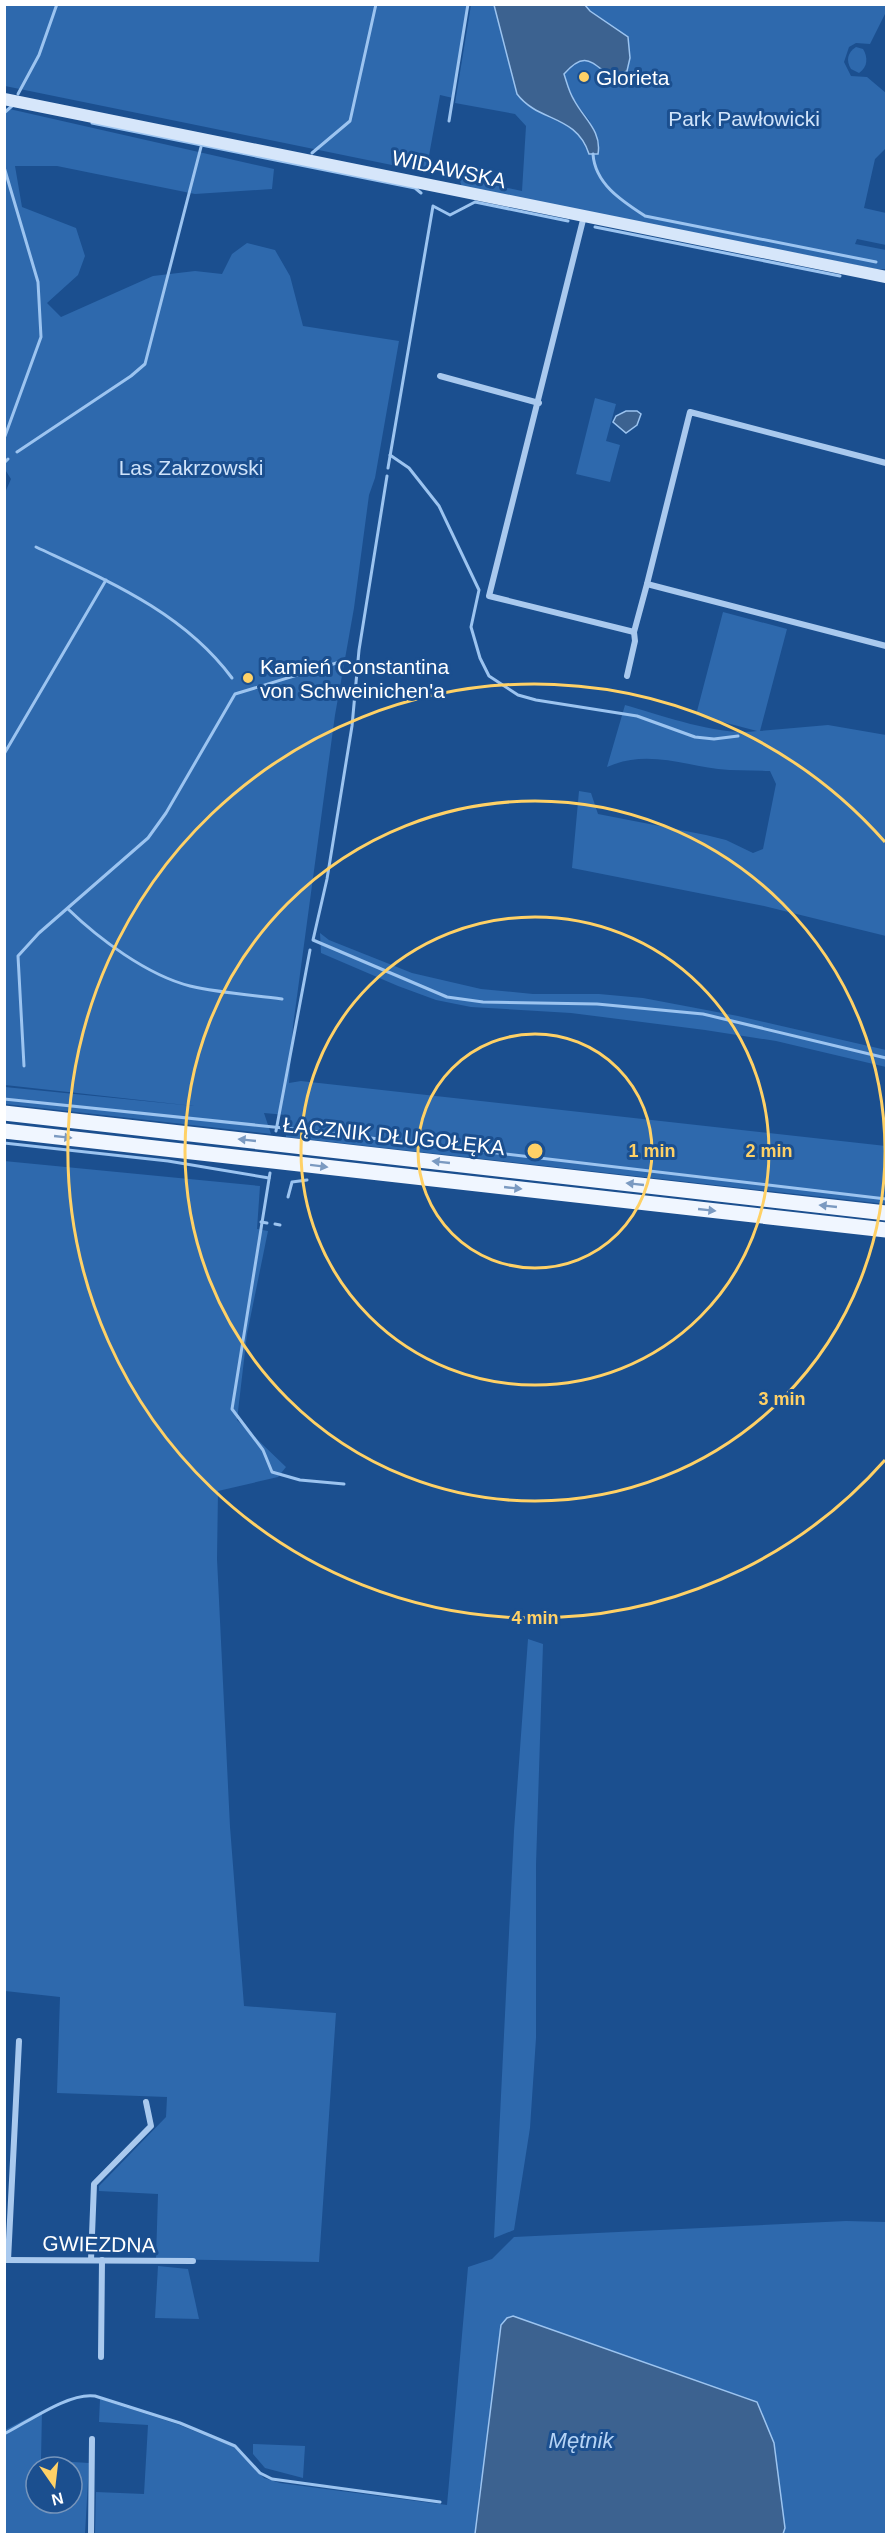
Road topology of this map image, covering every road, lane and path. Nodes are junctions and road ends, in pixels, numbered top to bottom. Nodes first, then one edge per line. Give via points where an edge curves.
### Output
1 (4, 99) edge
2 (584, 216) junction
3 (886, 277) edge
4 (440, 376) dead end
5 (539, 403) junction
6 (886, 463) edge
7 (647, 584) junction
8 (634, 632) junction
9 (886, 646) edge
10 (627, 676) dead end
11 (4, 1113) edge
12 (4, 1131) edge
13 (886, 1213) edge
14 (886, 1230) edge
15 (19, 2041) dead end
16 (146, 2102) dead end
17 (6, 2260) edge
18 (92, 2260) junction
19 (102, 2260) junction
20 (193, 2261) dead end
21 (101, 2357) dead end
22 (92, 2439) dead end
23 (91, 2535) edge

1 - 2 street, WIDAWSKA
2 - 3 street, WIDAWSKA
2 - 5 street
4 - 5 street
5 - 8 street via 489,596
6 - 7 street via 690,412
7 - 8 street
7 - 9 street
8 - 10 street
13 -> 11 main road, ŁĄCZNIK DŁUGOŁĘKA
12 -> 14 main road, ŁĄCZNIK DŁUGOŁĘKA
15 - 17 street
16 - 18 street via 151,2126 94,2184
17 - 18 street, GWIEZDNA
18 - 19 street, GWIEZDNA
19 - 20 street, GWIEZDNA
19 - 21 street
22 - 23 street

